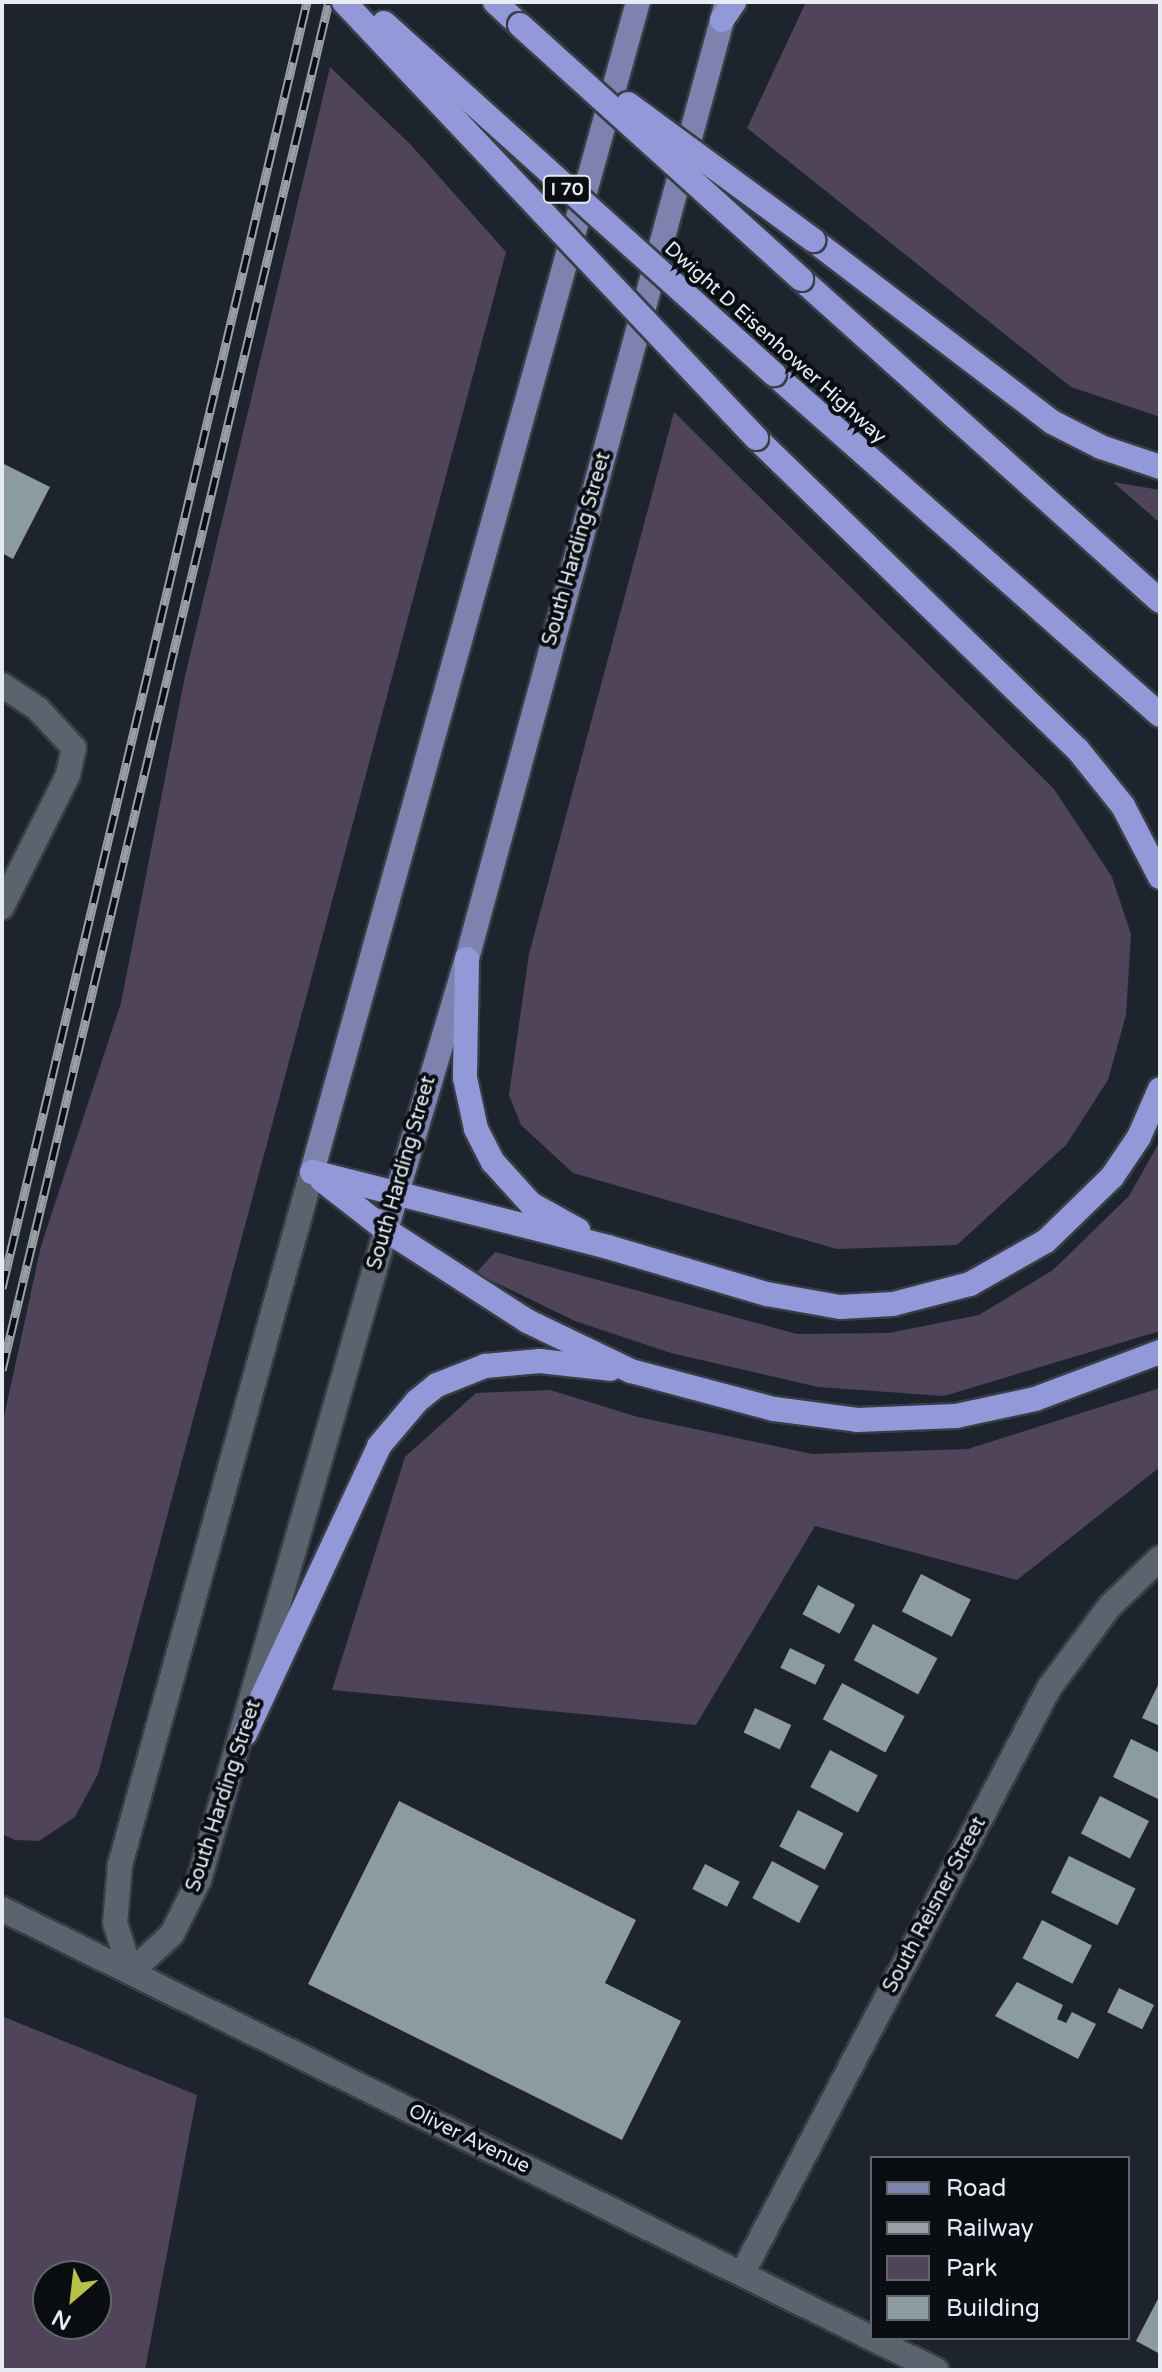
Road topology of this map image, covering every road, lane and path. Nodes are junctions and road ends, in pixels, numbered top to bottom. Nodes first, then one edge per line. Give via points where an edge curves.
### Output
1 (344, 2) edge
2 (361, 2) edge
3 (495, 2) edge
4 (638, 2) edge
5 (728, 8) edge
6 (520, 25) junction
7 (1160, 467) edge
8 (1160, 601) edge
9 (2, 685) edge
10 (1160, 715) edge
11 (1160, 877) edge
12 (2, 907) edge
13 (467, 959) junction
14 (1160, 1089) edge
15 (312, 1172) junction
16 (395, 1195) junction
17 (386, 1230) junction
18 (608, 1247) junction
19 (1160, 1352) edge
20 (631, 1371) junction
21 (1160, 1558) edge
22 (245, 1734) junction
23 (2, 1909) edge
24 (131, 1972) junction
25 (742, 2274) junction
26 (870, 2337) edge
27 (875, 2340) edge
28 (936, 2370) edge

1 - 11 highway, bridge via 756,438 1078,750 1123,806
2 - 10 highway, Dwight D Eisenhower Highway / I 70, bridge
3 - 6 highway
4 - 15 main road
5 - 13 main road, South Harding Street
6 - 7 highway, bridge via 1052,422 1101,447
6 - 8 highway, bridge
9 - 12 street via 38,709 74,748 68,775
13 - 16 main road, South Harding Street
13 - 18 highway via 465,1078 484,1146 531,1204
14 - 18 highway via 1139,1137 1092,1200 1020,1259 948,1292 863,1307 807,1303
15 - 16 highway
15 - 17 highway
15 - 24 street via 120,1865 115,1923
16 - 17 main road, South Harding Street
16 - 18 highway
17 - 20 highway via 527,1321
17 - 22 street, South Harding Street
19 - 20 highway via 1010,1406 898,1420 774,1409
20 - 22 highway via 540,1361 485,1366 437,1385 417,1401 379,1446
21 - 25 street, South Reisner Street via 1102,1614 1049,1688
22 - 24 street, South Harding Street via 187,1908 172,1934
23 - 24 street, Oliver Avenue
24 - 25 street, Oliver Avenue
25 - 26 street, Oliver Avenue
27 - 28 street, Oliver Avenue

